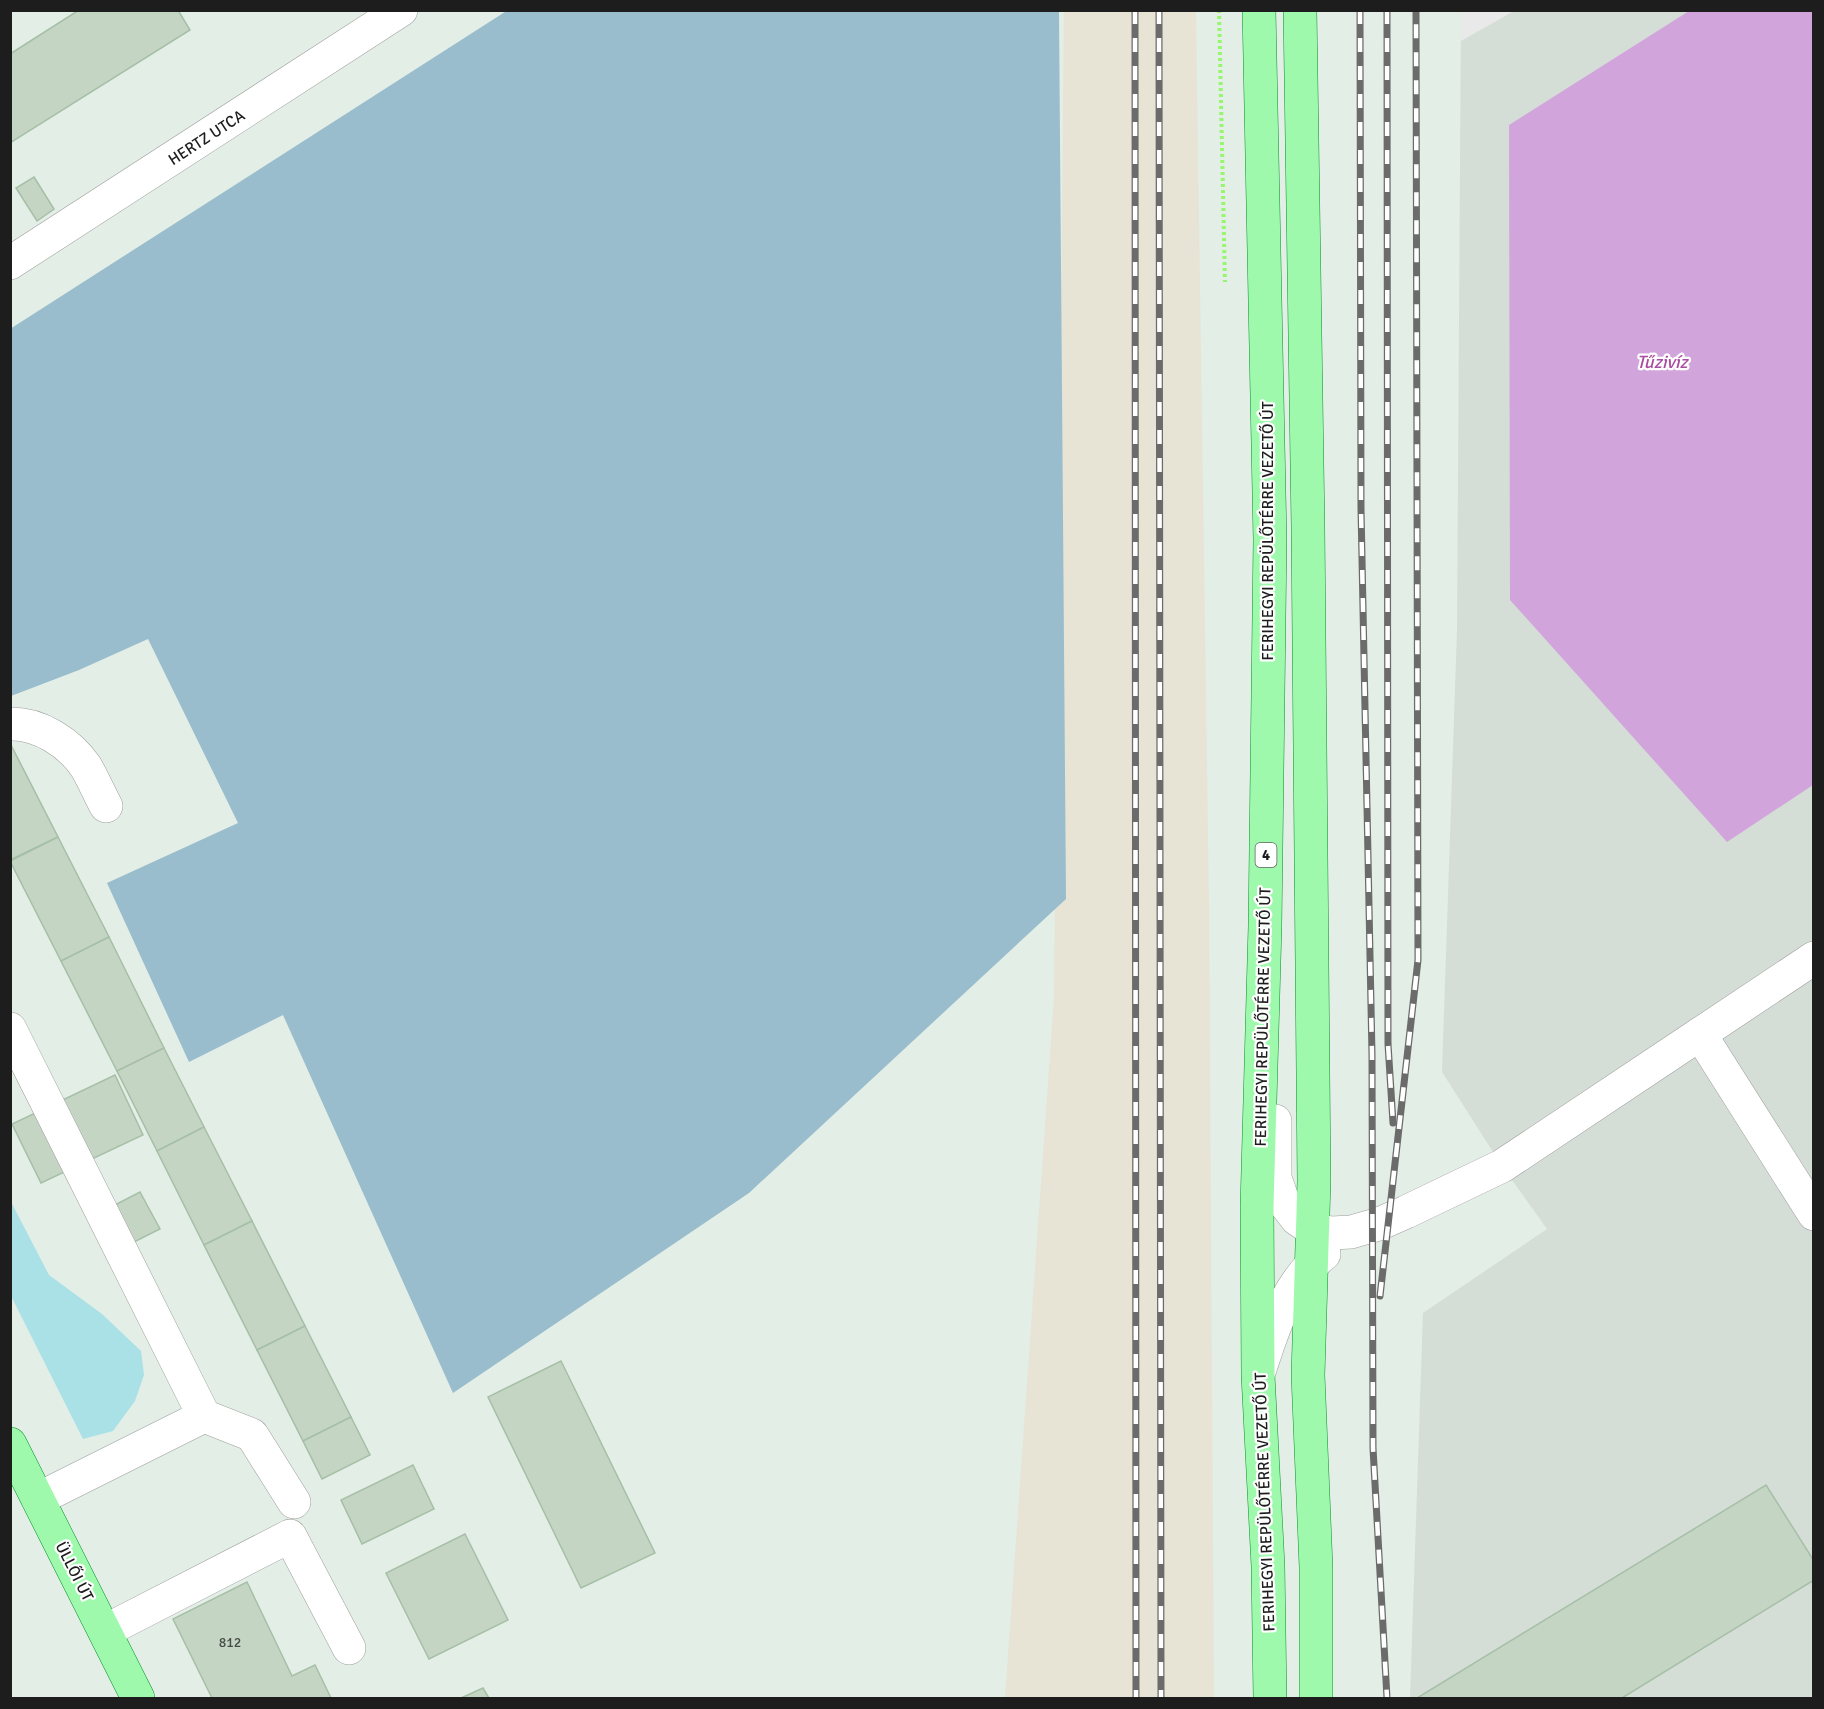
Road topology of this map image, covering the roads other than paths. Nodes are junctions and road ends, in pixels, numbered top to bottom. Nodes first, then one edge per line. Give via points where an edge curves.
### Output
1 (401, 10) edge
2 (1259, 10) edge
3 (1300, 10) edge
4 (10, 263) edge
5 (10, 724) edge
6 (106, 806) dead end
7 (1265, 926) junction
8 (1814, 958) edge
9 (10, 1029) edge
10 (1700, 1034) junction
11 (1814, 1214) edge
12 (1313, 1230) junction
13 (1351, 1232) junction
14 (1312, 1262) junction
15 (1258, 1375) junction
16 (1308, 1375) junction
17 (204, 1416) junction
18 (11, 1446) edge
19 (38, 1499) junction
20 (294, 1502) dead end
21 (105, 1631) junction
22 (349, 1648) dead end
23 (138, 1698) edge
24 (1270, 1698) edge
25 (1316, 1698) edge

1 - 4 street, HERTZ UTCA
2 - 7 main road, FERIHEGYI REPÜLŐTÉRRE VEZETŐ ÚT / 4 via 1269,540
3 - 12 main road
5 - 6 street via 45,731 69,748 85,766
7 - 12 street via 1276,1009 1275,1178 1283,1201 1297,1219
7 - 15 main road, FERIHEGYI REPÜLŐTÉRRE VEZETŐ ÚT / 4 via 1257,1206
8 - 10 street
9 - 17 street
10 - 11 street
10 - 13 street via 1502,1166 1379,1224
12 - 13 street
12 - 14 main road
13 - 14 street
13 - 16 street via 1326,1272
14 - 15 street via 1279,1316
14 - 16 main road
15 - 24 main road, FERIHEGYI REPÜLŐTÉRRE VEZETŐ ÚT / 4
16 - 25 main road via 1316,1567
17 - 19 street
17 - 20 street via 252,1435
18 - 19 main road, ÜLLŐI ÚT
19 - 21 main road, ÜLLŐI ÚT
21 - 22 street via 290,1536
21 - 23 main road, ÜLLŐI ÚT

